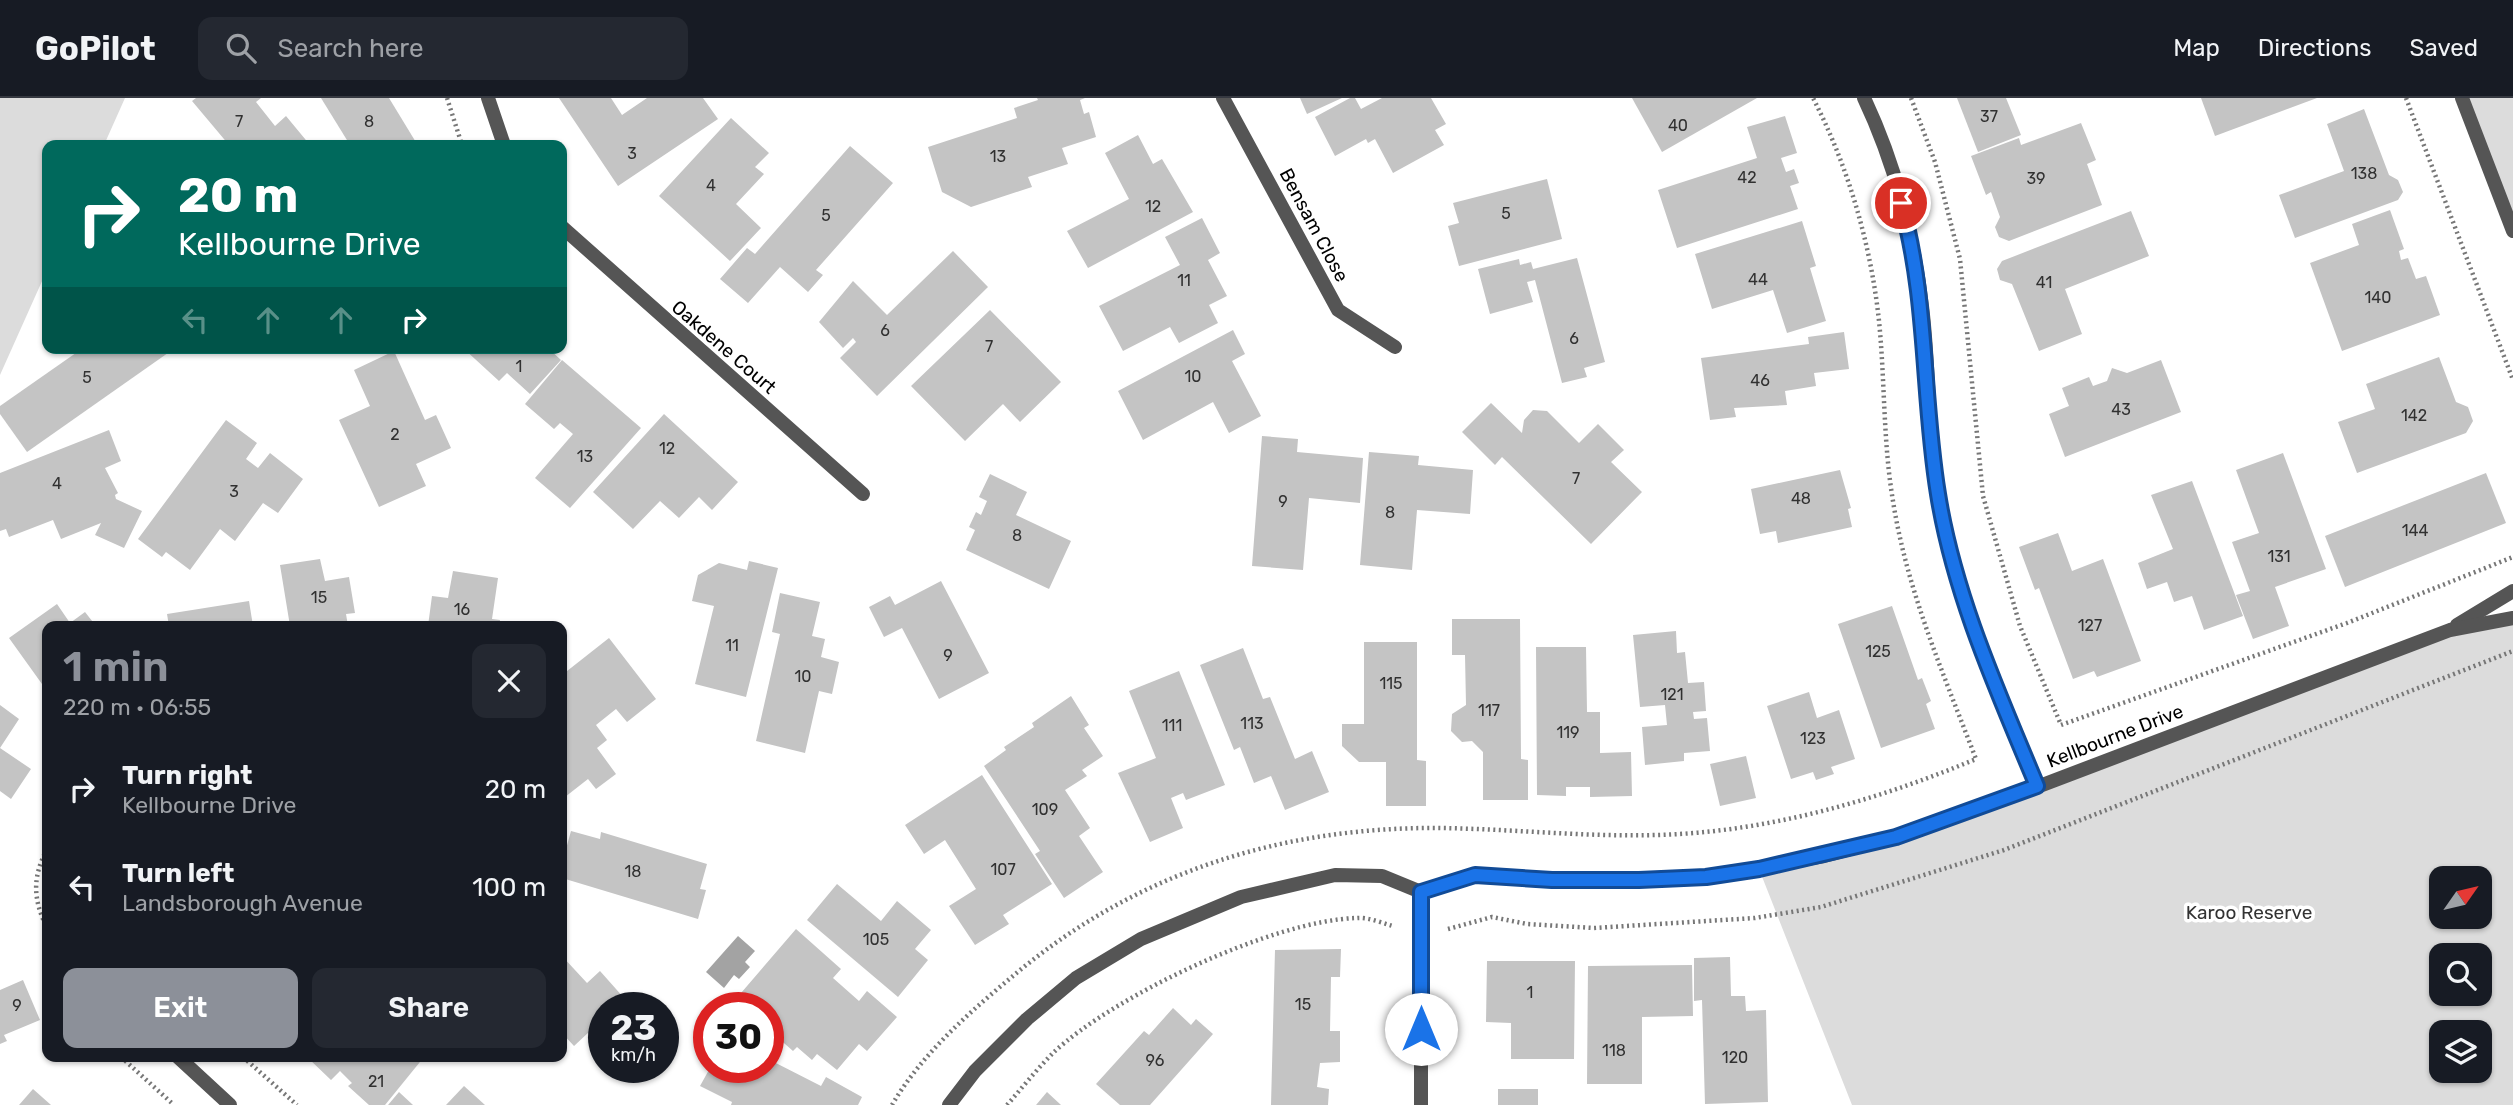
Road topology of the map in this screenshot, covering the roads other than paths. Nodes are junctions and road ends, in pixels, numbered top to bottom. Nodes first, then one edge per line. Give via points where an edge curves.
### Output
1 (488, 98) edge
2 (1223, 98) edge
3 (1864, 98) edge
4 (2462, 98) edge
5 (502, 140) edge
6 (567, 230) edge
7 (2513, 232) edge
8 (1395, 347) dead end
9 (863, 494) dead end
10 (2513, 591) edge
11 (2513, 618) edge
12 (2450, 630) junction
13 (2037, 786) junction
14 (1421, 892) junction
15 (183, 1062) edge
16 (230, 1105) edge
17 (949, 1105) edge
18 (1421, 1105) edge

1 - 5 street
2 - 8 street, Bensam Close via 1338,310
3 - 13 street via 1895,183 1915,267 1931,445 1945,528 1972,620
4 - 7 street
6 - 9 street, Oakdene Court
10 - 12 street, Kellbourne Drive
11 - 12 street, Kellbourne Drive
12 - 13 street, Kellbourne Drive
13 - 14 street, Kellbourne Drive via 1896,837 1759,869 1639,880 1475,875
14 - 17 street via 1382,876 1335,875 1241,897 1162,929 1076,978 1027,1019 975,1071
14 - 18 street
15 - 16 street

